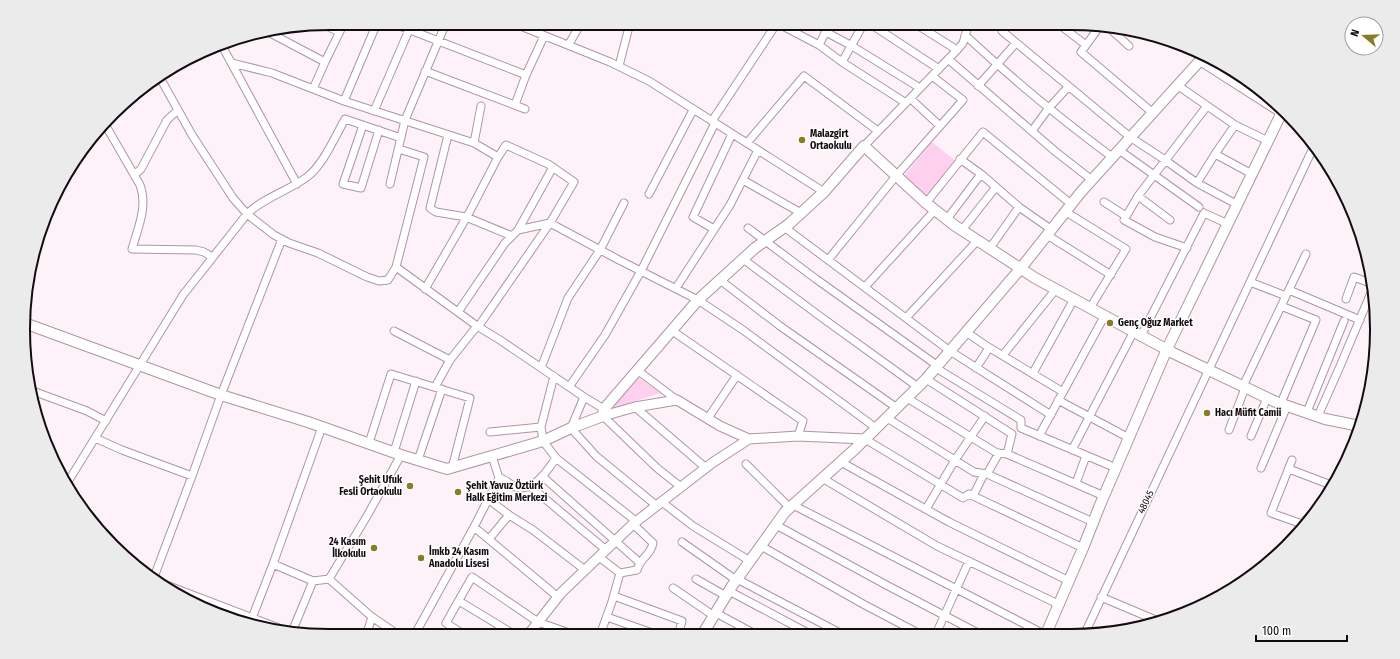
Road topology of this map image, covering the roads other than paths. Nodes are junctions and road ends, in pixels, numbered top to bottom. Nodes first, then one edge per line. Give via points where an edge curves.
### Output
1 (336, 30) edge
2 (374, 30) edge
3 (408, 30) edge
4 (417, 30) edge
5 (443, 30) edge
6 (530, 30) edge
7 (577, 30) edge
8 (628, 30) edge
9 (777, 30) edge
10 (792, 30) edge
11 (860, 30) edge
12 (880, 30) edge
13 (925, 30) edge
14 (967, 30) edge
15 (1066, 30) edge
16 (1002, 31) dead end
17 (340, 32) joint
18 (826, 32) joint
19 (1096, 32) edge
20 (1116, 34) edge
21 (275, 35) edge
22 (965, 35) junction
23 (544, 36) junction
24 (438, 42) junction
25 (1016, 43) junction
26 (569, 44) junction
27 (819, 45) junction
28 (1086, 45) junction
29 (852, 46) junction
30 (1129, 46) dead end
31 (224, 49) edge
32 (957, 50) junction
33 (948, 59) junction
34 (1200, 60) edge
35 (325, 62) junction
36 (842, 62) junction
37 (232, 63) junction
38 (997, 65) junction
39 (619, 66) junction
40 (939, 69) junction
41 (425, 71) junction
42 (1222, 71) edge
43 (526, 75) junction
44 (932, 76) junction
45 (162, 81) edge
46 (978, 86) junction
47 (1177, 86) junction
48 (1068, 87) junction
49 (920, 88) junction
50 (313, 89) junction
51 (1248, 89) edge
52 (344, 101) junction
53 (909, 101) junction
54 (515, 105) junction
55 (481, 106) dead end
56 (1207, 106) junction
57 (525, 109) dead end
58 (1048, 109) junction
59 (178, 110) junction
60 (693, 110) junction
61 (374, 111) junction
62 (1152, 113) junction
63 (1281, 117) edge
64 (1281, 117) edge
65 (405, 120) junction
66 (714, 122) junction
67 (363, 125) junction
68 (1236, 125) junction
69 (940, 126) junction
70 (107, 129) edge
71 (379, 130) junction
72 (878, 131) junction
73 (1032, 131) junction
74 (732, 134) junction
75 (448, 135) junction
76 (1130, 137) junction
77 (401, 138) junction
78 (1268, 141) junction
79 (474, 143) junction
80 (747, 143) junction
81 (864, 146) junction
82 (399, 149) junction
83 (758, 150) junction
84 (1312, 152) edge
85 (1115, 154) junction
86 (1215, 154) junction
87 (498, 157) junction
88 (960, 160) junction
89 (1165, 160) junction
90 (553, 167) junction
91 (981, 174) junction
92 (1252, 174) junction
93 (134, 175) junction
94 (1154, 175) junction
95 (896, 176) junction
96 (743, 180) junction
97 (1092, 180) junction
98 (297, 184) junction
99 (390, 184) dead end
100 (1197, 184) junction
101 (996, 187) junction
102 (824, 192) junction
103 (649, 194) dead end
104 (1138, 196) junction
105 (1104, 202) dead end
106 (624, 203) dead end
107 (926, 203) junction
108 (1238, 205) junction
109 (1019, 207) junction
110 (1198, 207) dead end
111 (1068, 208) junction
112 (935, 210) junction
113 (801, 213) junction
114 (247, 214) junction
115 (1126, 216) junction
116 (466, 217) junction
117 (946, 219) junction
118 (1170, 220) dead end
119 (550, 223) junction
120 (1228, 224) junction
121 (748, 228) dead end
122 (784, 228) junction
123 (714, 229) junction
124 (518, 230) junction
125 (962, 230) junction
126 (1050, 232) junction
127 (512, 236) junction
128 (282, 239) junction
129 (978, 240) junction
130 (765, 241) junction
131 (990, 248) junction
132 (1187, 248) junction
133 (600, 250) junction
134 (1306, 254) dead end
135 (212, 257) junction
136 (743, 259) junction
137 (828, 260) junction
138 (396, 268) junction
139 (1021, 268) junction
140 (640, 271) junction
141 (1111, 275) junction
142 (720, 280) junction
143 (1250, 282) junction
144 (1366, 282) edge
145 (865, 287) junction
146 (676, 288) junction
147 (425, 289) junction
148 (1056, 289) junction
149 (1287, 293) junction
150 (1074, 299) junction
151 (1346, 299) dead end
152 (698, 300) junction
153 (1368, 300) edge
154 (1281, 306) junction
155 (1090, 308) junction
156 (458, 312) junction
157 (1105, 316) junction
158 (906, 318) junction
159 (1360, 320) junction
160 (1344, 321) dead end
161 (30, 325) edge
162 (477, 326) junction
163 (671, 330) junction
164 (394, 331) dead end
165 (966, 332) junction
166 (1137, 333) junction
167 (989, 348) junction
168 (950, 351) junction
169 (1170, 351) junction
170 (1003, 355) junction
171 (450, 360) junction
172 (141, 365) junction
173 (937, 367) junction
174 (541, 368) junction
175 (976, 368) junction
176 (637, 370) junction
177 (1209, 370) junction
178 (1033, 374) junction
179 (736, 375) junction
180 (554, 376) junction
181 (926, 379) junction
182 (416, 381) junction
183 (569, 387) junction
184 (918, 387) junction
185 (1244, 387) junction
186 (439, 388) junction
187 (1063, 392) junction
188 (37, 393) edge
189 (221, 395) junction
190 (584, 397) junction
191 (907, 398) junction
192 (1267, 398) junction
193 (676, 400) junction
194 (1058, 400) junction
195 (1284, 405) junction
196 (635, 407) junction
197 (896, 408) junction
198 (1307, 412) junction
199 (604, 413) junction
200 (1051, 415) junction
201 (984, 416) junction
202 (1318, 416) junction
203 (1089, 417) junction
204 (708, 418) junction
205 (887, 418) junction
206 (106, 421) junction
207 (1354, 425) edge
208 (322, 427) junction
209 (541, 427) junction
210 (571, 428) junction
211 (876, 428) junction
212 (1230, 430) dead end
213 (490, 432) dead end
214 (798, 436) junction
215 (1039, 436) junction
216 (1251, 436) dead end
217 (970, 437) junction
218 (95, 438) junction
219 (1129, 438) junction
220 (749, 439) junction
221 (865, 439) junction
222 (543, 441) junction
223 (369, 444) junction
224 (1072, 450) junction
225 (999, 453) junction
226 (397, 454) junction
227 (1007, 454) junction
228 (492, 456) junction
229 (1086, 456) junction
230 (556, 458) junction
231 (418, 460) junction
232 (955, 460) junction
233 (1292, 460) dead end
234 (841, 462) junction
235 (746, 464) dead end
236 (452, 468) junction
237 (706, 468) junction
238 (1116, 468) junction
239 (1261, 468) dead end
240 (1288, 469) junction
241 (986, 474) junction
242 (192, 476) junction
243 (542, 476) junction
244 (499, 478) junction
245 (822, 478) junction
246 (70, 479) edge
247 (1327, 483) edge
248 (940, 484) junction
249 (1076, 484) junction
250 (530, 486) junction
251 (681, 487) junction
252 (973, 496) junction
253 (1104, 496) junction
254 (488, 499) junction
255 (660, 504) junction
256 (792, 506) junction
257 (926, 509) junction
258 (509, 515) junction
259 (1093, 522) junction
260 (635, 523) junction
261 (1299, 523) edge
262 (776, 525) junction
263 (474, 527) junction
264 (489, 539) junction
265 (616, 541) junction
266 (682, 542) dead end
267 (761, 546) junction
268 (1083, 548) junction
269 (606, 550) junction
270 (598, 557) junction
271 (750, 561) junction
272 (639, 562) junction
273 (969, 562) junction
274 (273, 564) junction
275 (585, 570) junction
276 (155, 573) edge
277 (620, 573) junction
278 (696, 579) dead end
279 (737, 579) junction
280 (329, 580) junction
281 (313, 581) junction
282 (1069, 581) junction
283 (672, 588) dead end
284 (956, 589) junction
285 (189, 594) edge
286 (727, 594) junction
287 (558, 597) junction
288 (1101, 597) junction
289 (613, 598) junction
290 (459, 601) junction
291 (1058, 604) junction
292 (715, 614) junction
293 (944, 615) junction
294 (372, 616) junction
295 (607, 616) junction
296 (252, 618) joint
297 (1151, 618) edge
298 (538, 622) junction
299 (293, 626) edge
300 (1087, 628) edge
301 (368, 629) edge
302 (390, 629) edge
303 (418, 629) edge
304 (454, 629) edge
305 (505, 629) edge
306 (533, 629) edge
307 (558, 629) edge
308 (602, 629) edge
309 (642, 629) edge
310 (680, 629) edge
311 (706, 629) edge
312 (746, 629) edge
313 (800, 629) edge
314 (831, 629) edge
315 (910, 629) edge
316 (938, 629) edge
317 (971, 629) edge
318 (1035, 629) edge
319 (1047, 629) edge

1 - 17 street
2 - 52 street
3 - 61 street
4 - 24 street
5 - 24 street
6 - 23 street
7 - 26 street
8 - 39 street
9 - 66 street
10 - 27 street
11 - 29 street
12 - 40 street
13 - 32 street
14 - 22 street
15 - 28 street
16 - 25 street
17 - 35 street
18 - 27 street
18 - 29 street
19 - 28 street
20 - 30 street
21 - 35 street
22 - 32 street
22 - 38 street
23 - 26 street
23 - 43 street
24 - 41 street
24 - 43 street
25 - 38 street
25 - 48 street
26 - 39 street
27 - 36 street
28 - 62 street via 1081,52
29 - 36 street
29 - 49 street
31 - 37 street
32 - 33 street
33 - 40 street
33 - 46 street
34 - 47 main road
35 - 50 street
36 - 53 street
37 - 50 street via 272,73
37 - 98 street
38 - 46 street
38 - 58 street
39 - 60 street via 649,81
40 - 44 street
41 - 54 street
41 - 65 street
42 - 51 street
43 - 54 street
44 - 49 street
44 - 69 street via 963,100
45 - 59 street
46 - 73 street
47 - 56 street
47 - 62 main road
48 - 58 street
48 - 76 street
49 - 53 street
50 - 52 street
52 - 61 street
53 - 69 street
53 - 72 street
54 - 57 street
55 - 79 street
56 - 68 street
56 - 89 street
58 - 73 street
58 - 85 street
59 - 93 street via 167,120 141,169
59 - 114 street via 229,192
60 - 66 street
60 - 103 street
61 - 65 street
62 - 76 main road
63 - 78 main road
64 - 169 main road via 1225,241
65 - 75 street
65 - 77 street
66 - 74 street
66 - 140 street
67 - 71 street
67 - 71 street via 343,184 361,188
67 - 98 street via 345,118 327,152 308,176
68 - 78 street
68 - 86 street
69 - 95 street
70 - 93 street
71 - 77 street
72 - 80 street via 804,76
72 - 81 street
73 - 97 street
74 - 80 street
74 - 123 street via 693,217
75 - 79 street
75 - 116 street via 430,208 436,212
76 - 85 main road
76 - 89 street
77 - 82 street
78 - 92 main road
79 - 87 street
80 - 83 street
81 - 95 main road
81 - 102 main road
82 - 99 street
82 - 138 street via 424,157
83 - 96 street
83 - 102 street
84 - 143 street, 48045
85 - 94 street
85 - 97 main road
86 - 92 street
86 - 100 street
87 - 90 street via 506,145
87 - 116 street
88 - 91 street
88 - 107 street
88 - 111 street via 983,132
89 - 94 street
89 - 100 street
90 - 119 street via 574,182
90 - 124 street
91 - 101 street
91 - 117 street
92 - 108 main road
93 - 135 street via 144,200 132,249 196,250
94 - 104 street
94 - 110 street
95 - 107 main road
95 - 137 street
96 - 113 street
96 - 123 street
97 - 111 main road
98 - 114 street via 256,206
100 - 108 street
101 - 109 street
101 - 125 street
102 - 113 main road
104 - 115 street
104 - 118 street
105 - 115 street
106 - 133 street
107 - 112 main road
108 - 120 main road
109 - 126 street
109 - 131 street
111 - 126 main road
111 - 141 street via 1126,249
112 - 117 main road
112 - 145 street
113 - 122 main road
114 - 128 street
114 - 135 street
115 - 132 street via 1124,220 1155,237
116 - 127 street
116 - 147 street
117 - 125 main road
119 - 124 street
119 - 133 street
119 - 162 street
120 - 132 street via 1204,213
120 - 169 main road
121 - 130 street
122 - 130 main road
122 - 137 street
123 - 146 street
124 - 127 street
125 - 129 main road
126 - 139 main road
126 - 141 street
127 - 156 street
128 - 138 street via 379,281 388,280
128 - 189 street
129 - 131 main road
129 - 158 street
130 - 136 main road
130 - 173 street
131 - 139 main road
132 - 166 street
133 - 140 street
133 - 174 street via 568,298
134 - 149 street
135 - 172 street via 180,300
136 - 142 main road
136 - 184 street
137 - 145 street
138 - 147 street
139 - 148 main road
139 - 165 main road
140 - 146 street
140 - 183 street via 605,335
141 - 155 street
142 - 152 main road
142 - 197 street
143 - 149 street
143 - 177 street, 48045
144 - 151 street via 1354,277
145 - 158 street
146 - 152 street
147 - 156 street
148 - 150 main road
148 - 170 street
149 - 154 street
149 - 159 street
150 - 155 main road
150 - 178 street
152 - 163 main road
152 - 211 street
153 - 159 street
154 - 185 street
154 - 195 street via 1316,320
155 - 157 main road
156 - 162 street
157 - 166 main road
157 - 187 street
158 - 168 street
159 - 202 street
160 - 198 street
161 - 172 main road
162 - 171 street
162 - 174 street
163 - 176 main road
163 - 179 street
164 - 171 street
165 - 167 street
165 - 168 main road
166 - 169 main road
166 - 203 street
167 - 170 street
167 - 175 street
168 - 173 main road
168 - 175 street
169 - 177 main road
169 - 219 main road
169 - 268 main road via 1093,535
170 - 178 street
171 - 186 street
172 - 189 main road
172 - 206 street
173 - 181 main road
173 - 215 street via 1021,420 1021,428
174 - 180 street
175 - 200 street
176 - 193 street
176 - 199 main road
177 - 185 main road
177 - 288 street, 48045
178 - 187 street
179 - 204 street
179 - 214 street via 803,421
180 - 183 street
180 - 209 street
181 - 184 main road
181 - 201 street
182 - 186 street
182 - 223 street via 391,374
182 - 226 street
183 - 190 street
184 - 191 main road
185 - 192 main road
185 - 212 street
186 - 231 street
186 - 236 street via 470,398
187 - 194 street
188 - 206 street
189 - 208 main road
189 - 242 street
190 - 199 street
190 - 210 street
191 - 197 main road
191 - 217 street
192 - 195 main road
192 - 216 street
193 - 196 street
193 - 204 street
194 - 200 street
194 - 203 street
195 - 198 main road
195 - 239 street
196 - 199 street
196 - 237 street
197 - 205 main road
198 - 202 main road
199 - 210 main road
199 - 251 street via 657,468
200 - 215 street
201 - 217 street
201 - 227 street via 1012,434
202 - 207 main road
203 - 219 street
203 - 224 street
204 - 220 street
205 - 211 main road
205 - 232 street
206 - 218 street
208 - 223 main road
208 - 274 street
209 - 213 street
209 - 222 street
210 - 222 main road
210 - 255 street via 596,456
211 - 221 main road
214 - 220 street
214 - 221 street
215 - 224 street
217 - 225 street
217 - 232 street
218 - 242 street
218 - 246 street
219 - 238 main road
220 - 237 street
221 - 234 main road
221 - 248 street
222 - 228 main road
222 - 230 street
223 - 226 main road
224 - 229 street
225 - 227 street
225 - 241 street
226 - 231 main road
226 - 280 street
227 - 249 street
228 - 236 main road
228 - 244 street
229 - 238 street
229 - 249 street
230 - 243 street
230 - 260 street
231 - 236 main road via 447,469
232 - 241 street via 974,472
232 - 248 street
233 - 240 street
234 - 245 main road
234 - 257 street
235 - 256 street
237 - 251 street
238 - 253 main road
240 - 247 street
240 - 261 street via 1271,513
241 - 252 street
241 - 259 street
242 - 276 street
243 - 250 street
243 - 265 street
244 - 250 street via 518,487
244 - 254 street
245 - 256 main road
245 - 273 street
248 - 252 street via 963,498 968,494
248 - 257 street
249 - 253 street
250 - 269 street
251 - 255 street
252 - 268 street
253 - 259 main road
254 - 258 street
254 - 263 street
255 - 260 street
255 - 271 street
256 - 262 main road
256 - 284 street
257 - 282 street
258 - 264 street
258 - 275 street
259 - 268 main road
260 - 265 street
260 - 272 street via 653,543 651,550
262 - 267 main road
262 - 293 street
263 - 264 street
263 - 303 street
264 - 287 street
265 - 269 street
265 - 272 street
266 - 279 street
267 - 271 main road
267 - 315 street
268 - 282 main road
269 - 270 street
270 - 275 street
270 - 277 street
271 - 279 main road
272 - 277 street via 637,570
273 - 284 street
273 - 291 street
274 - 281 street
274 - 296 street
275 - 287 street
277 - 289 street
278 - 286 street
279 - 286 main road
279 - 314 street
280 - 281 street
280 - 294 street
281 - 299 street
282 - 291 main road
283 - 292 street
284 - 293 street
284 - 318 street
285 - 296 street
286 - 292 main road
286 - 313 street
287 - 298 street
288 - 297 street
288 - 300 street, 48045
289 - 295 street
289 - 310 street via 614,596 682,621
290 - 298 street via 472,577
290 - 304 street via 446,624
290 - 305 street
291 - 319 main road
292 - 311 main road
292 - 312 street
293 - 316 street
293 - 317 street
294 - 301 street
294 - 302 street
295 - 308 street
295 - 309 street
298 - 306 street
298 - 307 street

